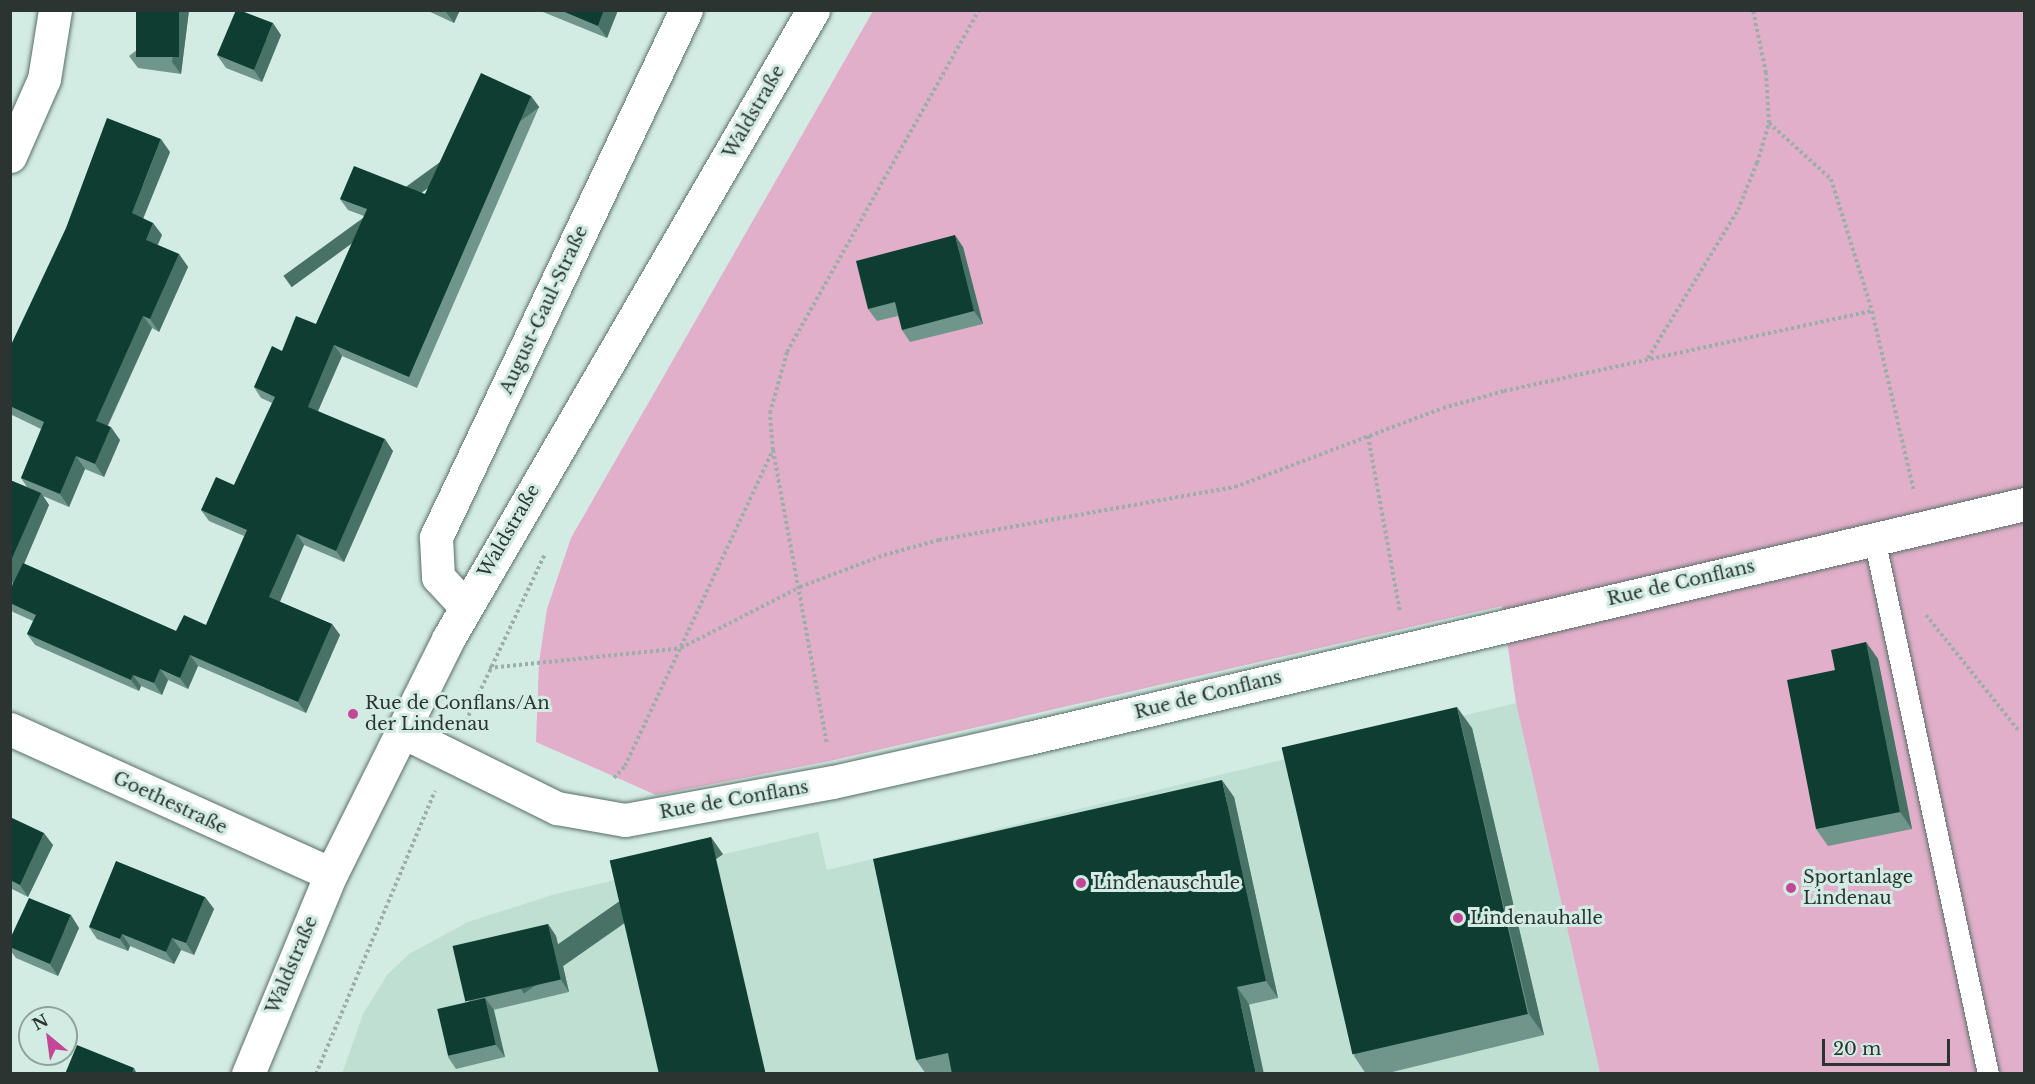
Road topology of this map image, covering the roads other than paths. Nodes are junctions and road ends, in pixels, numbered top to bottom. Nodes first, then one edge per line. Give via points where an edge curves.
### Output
1 (55, 10) edge
2 (686, 10) edge
3 (813, 10) edge
4 (10, 156) edge
5 (2025, 504) edge
6 (1874, 538) junction
7 (466, 607) junction
8 (10, 729) edge
9 (403, 732) junction
10 (331, 874) junction
11 (248, 1074) edge
12 (1988, 1074) edge

1 - 4 street via 44,79
2 - 7 street, August-Gaul-Straße via 436,537 438,577
3 - 7 street, Waldstraße
5 - 6 street, Rue de Conflans
6 - 9 street, Rue de Conflans via 833,782 624,820 556,808
6 - 12 lane
7 - 9 street, Waldstraße
8 - 10 street, Goethestraße
9 - 10 street, Waldstraße
10 - 11 street, Waldstraße

